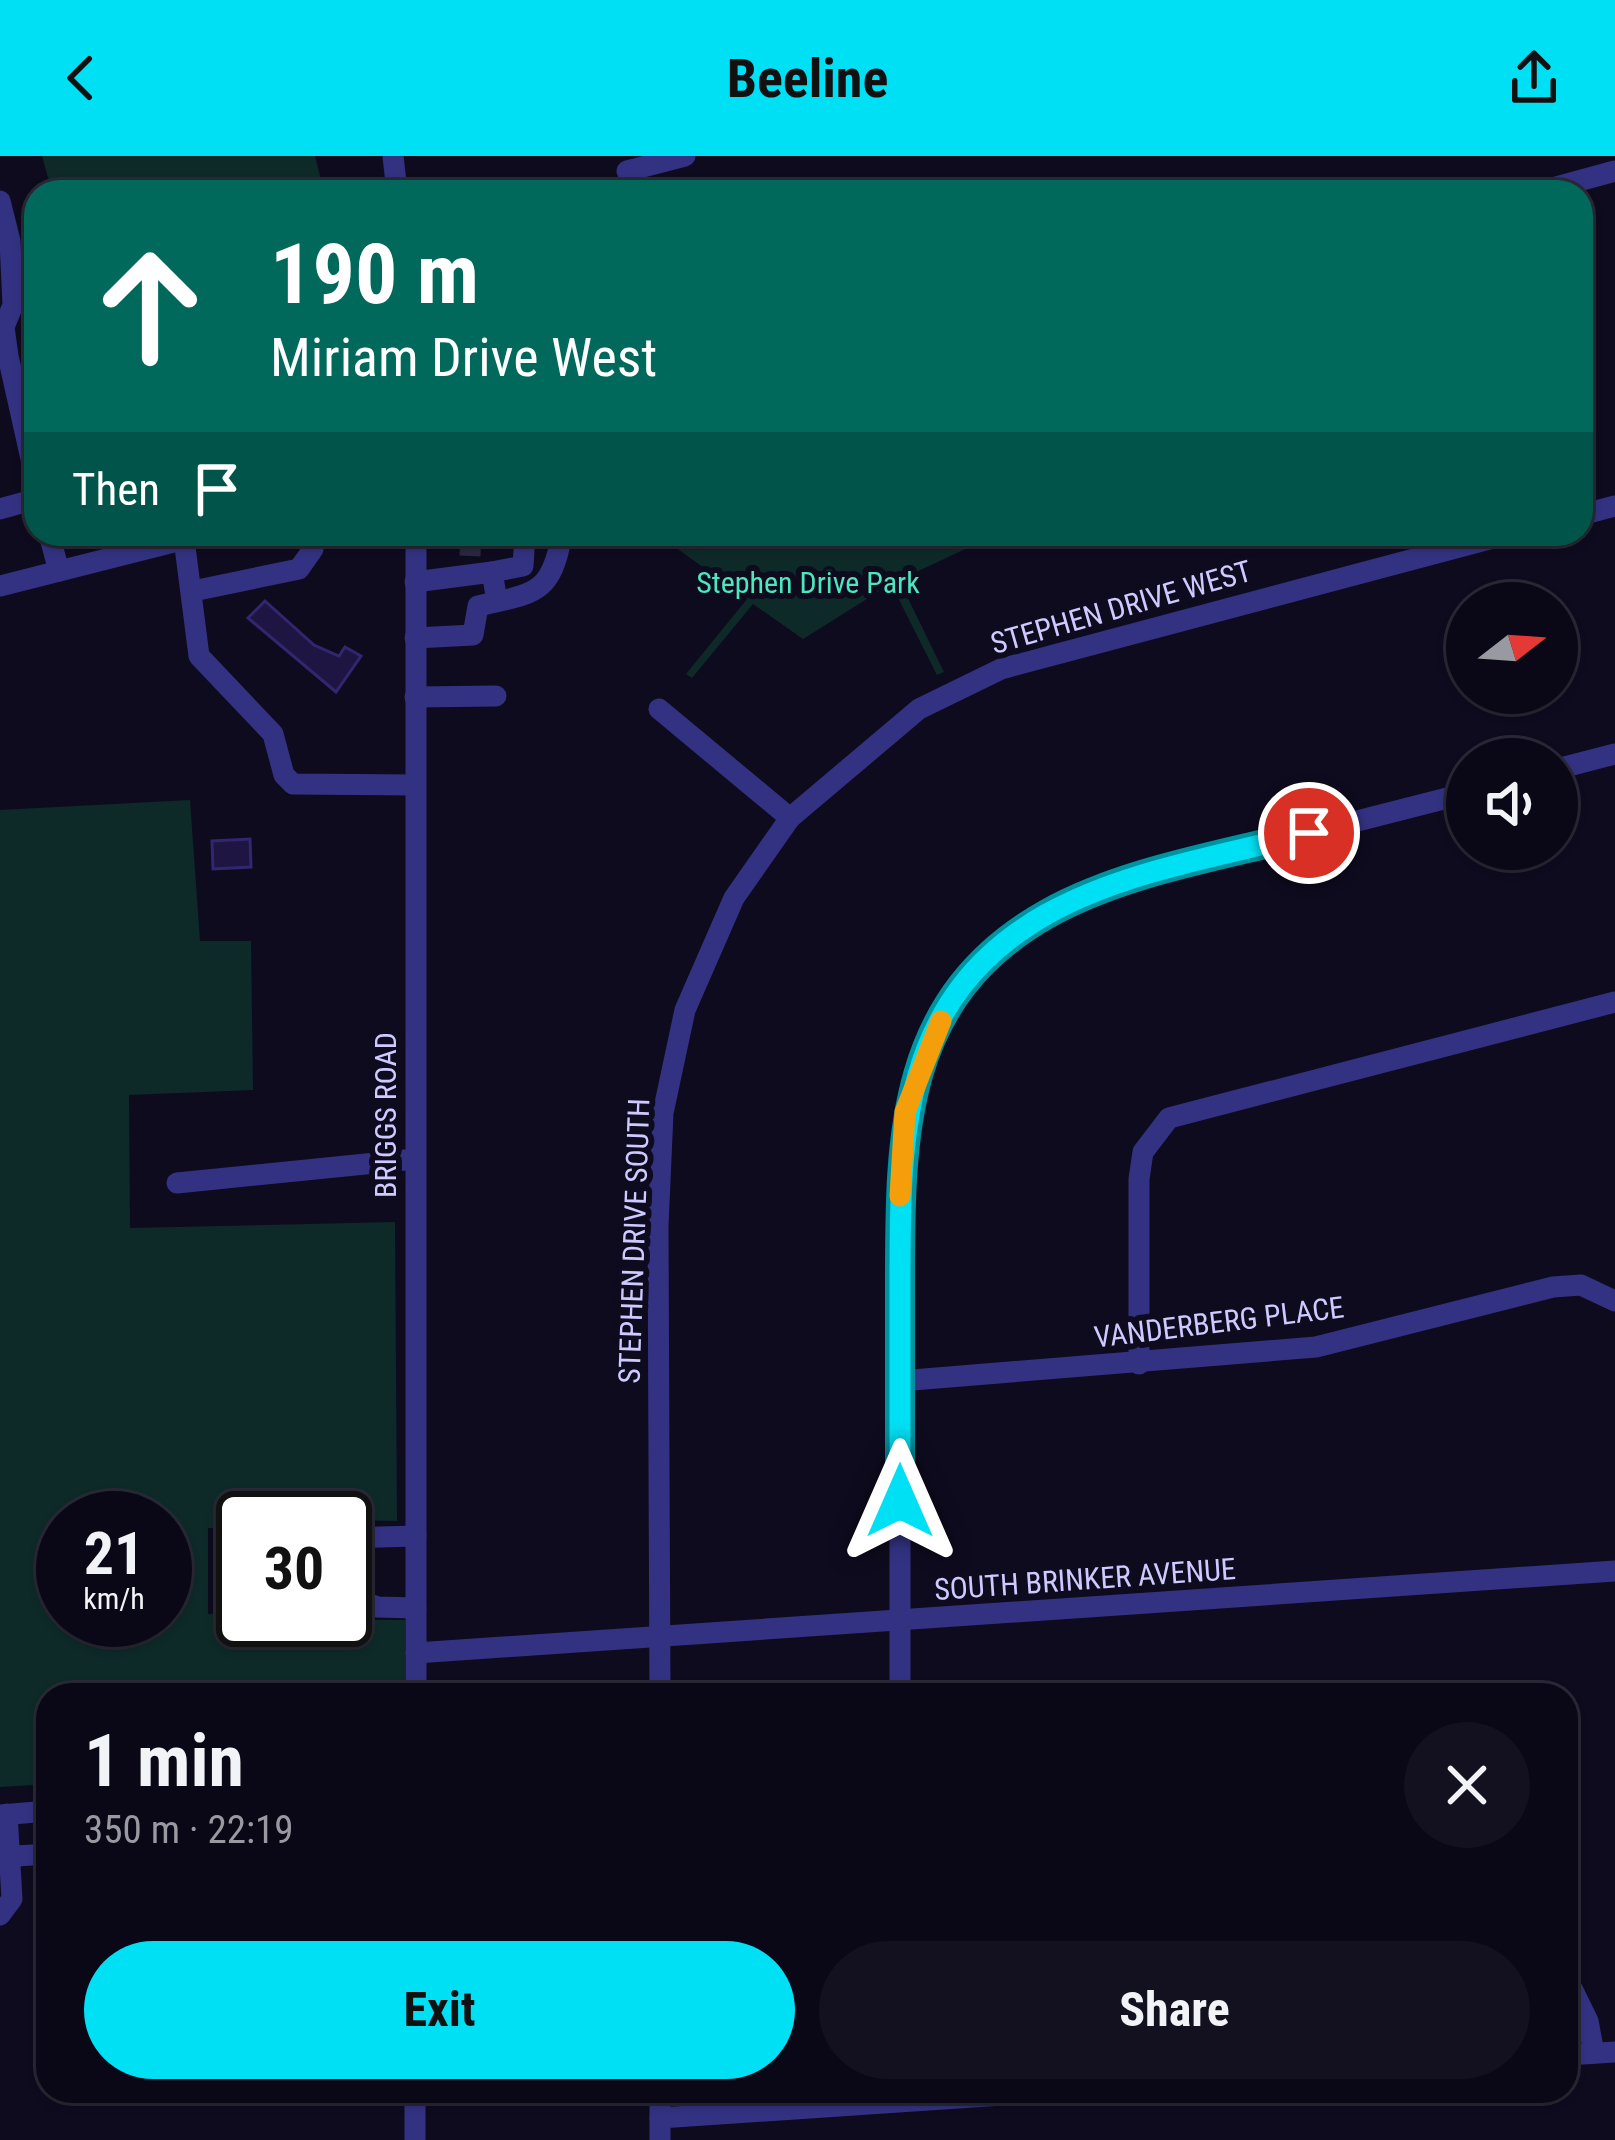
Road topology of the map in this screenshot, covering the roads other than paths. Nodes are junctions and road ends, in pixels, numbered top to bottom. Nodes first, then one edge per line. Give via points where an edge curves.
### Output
1 (685, 156) edge
2 (1615, 171) edge
3 (628, 173) edge
4 (1582, 180) edge
5 (0, 201) edge
6 (2, 327) edge
7 (24, 427) edge
8 (53, 546) edge
9 (156, 546) edge
10 (195, 546) edge
11 (312, 546) edge
12 (416, 546) edge
13 (524, 546) edge
14 (559, 546) edge
15 (1463, 546) edge
16 (59, 571) junction
17 (492, 572) junction
18 (416, 582) junction
19 (0, 586) edge
20 (194, 591) junction
21 (496, 601) junction
22 (415, 638) junction
23 (496, 696) dead end
24 (415, 698) junction
25 (659, 710) dead end
26 (1615, 754) edge
27 (1578, 764) edge
28 (415, 785) junction
29 (1446, 799) edge
30 (790, 818) junction
31 (1615, 1002) edge
32 (415, 1159) junction
33 (177, 1183) dead end
34 (1612, 1298) edge
35 (1139, 1364) junction
36 (900, 1381) junction
37 (416, 1536) junction
38 (372, 1537) edge
39 (1615, 1571) edge
40 (372, 1605) edge
41 (416, 1608) junction
42 (900, 1622) junction
43 (660, 1637) junction
44 (416, 1653) junction
45 (416, 1683) edge
46 (660, 1683) edge
47 (900, 1683) edge
48 (36, 1812) edge
49 (3, 1814) edge
50 (36, 1855) edge
51 (6, 1857) edge
52 (0, 1916) edge
53 (1578, 2001) edge
54 (1604, 2053) edge
55 (415, 2103) edge
56 (936, 2103) edge
57 (660, 2129) edge
58 (416, 2140) edge

1 - 3 street
2 - 4 street
5 - 6 street via 13,305
6 - 7 street
8 - 16 street
9 - 16 street
10 - 20 street
11 - 20 street via 299,569
12 - 18 street, BRIGGS ROAD
13 - 17 street via 523,566
14 - 21 street via 550,580
15 - 30 street, STEPHEN DRIVE WEST via 1000,669 920,709
16 - 19 street
17 - 18 street via 463,563
17 - 21 street
18 - 22 street, BRIGGS ROAD
20 - 28 street via 200,656 273,734 293,784
21 - 22 street via 478,606 473,635
22 - 24 street, BRIGGS ROAD
23 - 24 street
24 - 28 street, BRIGGS ROAD
25 - 30 street
26 - 27 street
28 - 32 street, BRIGGS ROAD
29 - 36 street via 1086,896 1014,935 981,965 947,1010 905,1112
30 - 43 street, STEPHEN DRIVE SOUTH via 734,898 685,1010 663,1113
31 - 35 street via 1185,1112 1156,1129 1139,1179
32 - 33 street
32 - 37 street, BRIGGS ROAD
34 - 35 street, VANDERBERG PLACE via 1581,1285 1553,1287 1316,1347
35 - 36 street, VANDERBERG PLACE
36 - 42 street
37 - 38 street
37 - 41 street, BRIGGS ROAD
39 - 42 street, SOUTH BRINKER AVENUE
40 - 41 street
41 - 44 street, BRIGGS ROAD
42 - 43 street, SOUTH BRINKER AVENUE
42 - 47 street
43 - 44 street, SOUTH BRINKER AVENUE
43 - 46 street, STEPHEN DRIVE SOUTH
44 - 45 street, BRIGGS ROAD
48 - 49 street
49 - 51 street
50 - 51 street
51 - 52 street via 12,1899
53 - 54 street
55 - 58 street
56 - 57 street

